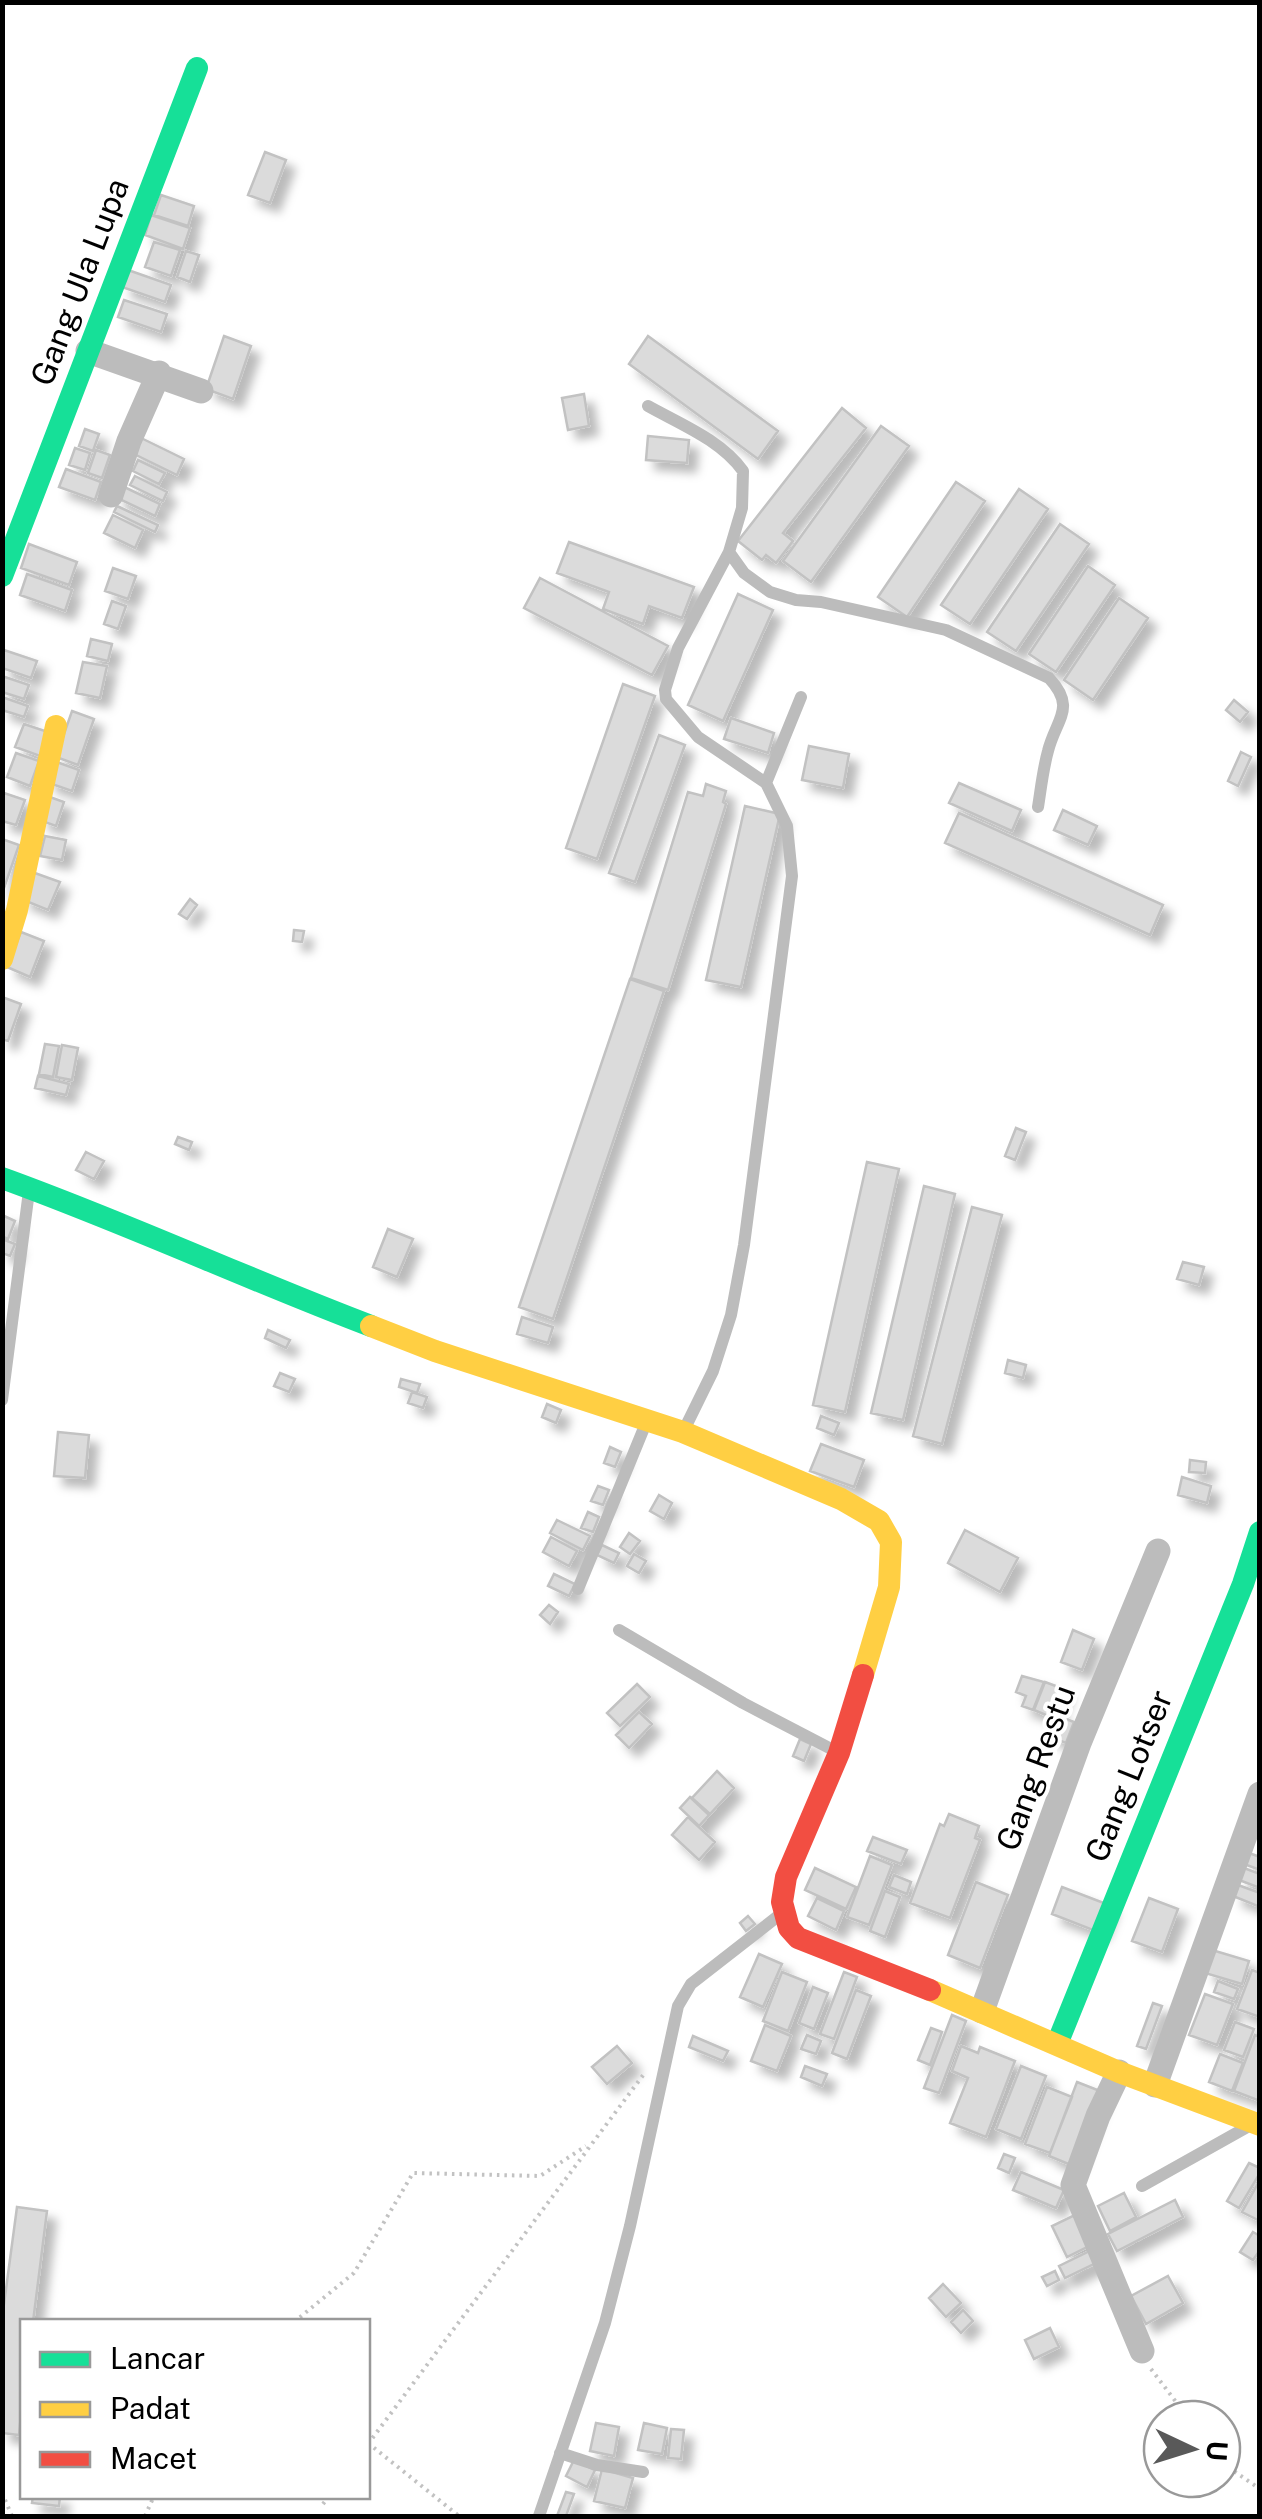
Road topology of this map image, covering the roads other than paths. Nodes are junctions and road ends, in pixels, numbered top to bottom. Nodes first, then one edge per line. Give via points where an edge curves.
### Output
1 (197, 68) dead end
2 (88, 351) junction
3 (159, 374) junction
4 (201, 391) dead end
5 (648, 406) dead end
6 (111, 495) dead end
7 (729, 552) junction
8 (2, 576) edge
9 (801, 697) dead end
10 (56, 726) dead end
11 (766, 783) junction
12 (1038, 807) dead end
13 (2, 959) edge
14 (2, 1178) edge
15 (29, 1188) junction
16 (2, 1400) edge
17 (647, 1421) junction
18 (683, 1432) junction
19 (1260, 1532) edge
20 (1158, 1551) dead end
21 (578, 1589) dead end
22 (619, 1630) dead end
23 (839, 1753) junction
24 (1260, 1794) edge
25 (784, 1912) junction
26 (982, 2012) junction
27 (1057, 2044) junction
28 (1119, 2072) junction
29 (1155, 2085) junction
30 (1256, 2124) edge
31 (1142, 2186) dead end
32 (1142, 2351) road end
33 (560, 2453) junction
34 (643, 2472) dead end
35 (539, 2516) edge

1 - 2 main road, Gang Ula Lupa
2 - 3 street
2 - 8 main road, Gang Ula Lupa
3 - 4 street
3 - 6 street
5 - 7 lane via 709,441 743,471 742,508
7 - 11 lane via 678,648 666,698 698,737
7 - 12 lane via 770,592 946,630 1050,678 1062,692 1064,713 1048,748
9 - 11 lane
10 - 13 main road
11 - 18 lane via 787,826 792,876 732,1316
14 - 15 main road
15 - 16 lane
15 - 17 main road via 452,1357
17 - 18 main road
17 - 21 lane
18 - 23 main road via 841,1499 886,1528 889,1586
19 - 27 main road, Gang Lotser
20 - 26 street, Gang Restu via 1079,1743
22 - 23 lane
23 - 25 main road via 794,1852
24 - 29 street
25 - 26 main road via 798,1938
25 - 33 lane via 692,1984 678,2006 606,2323
26 - 27 main road
27 - 28 main road
28 - 29 main road
28 - 32 street via 1073,2185
29 - 30 main road
30 - 31 lane
33 - 34 lane
33 - 35 lane

